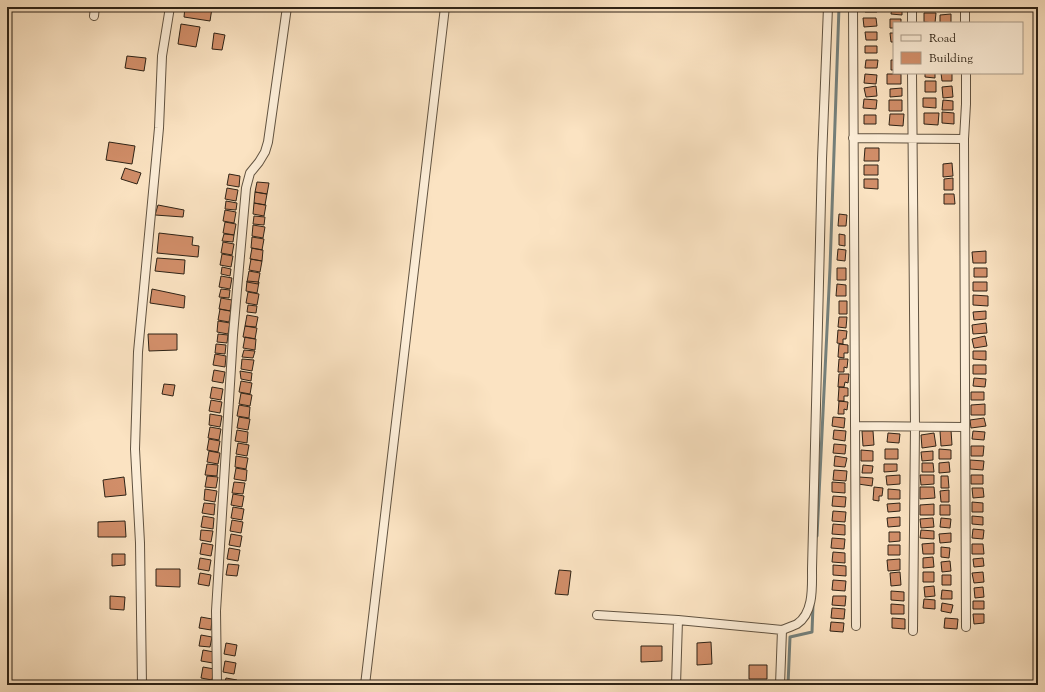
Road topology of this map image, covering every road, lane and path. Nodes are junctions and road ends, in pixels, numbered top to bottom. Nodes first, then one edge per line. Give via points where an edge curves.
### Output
1 (95, 7) edge
2 (170, 7) edge
3 (287, 7) edge
4 (445, 7) edge
5 (828, 7) edge
6 (852, 7) edge
7 (912, 7) edge
8 (965, 7) edge
9 (94, 16) dead end
10 (912, 22) edge
11 (965, 22) edge
12 (912, 74) edge
13 (966, 74) edge
14 (853, 138) junction
15 (912, 138) junction
16 (964, 139) junction
17 (855, 426) junction
18 (915, 426) junction
19 (965, 427) junction
20 (597, 615) dead end
21 (678, 620) junction
22 (856, 626) dead end
23 (966, 627) dead end
24 (782, 630) junction
25 (913, 631) dead end
26 (142, 685) edge
27 (217, 685) edge
28 (365, 685) edge
29 (676, 685) edge
30 (780, 685) edge

1 - 9 street
2 - 26 street via 162,56 159,128 138,352 135,449 140,543
3 - 27 street via 268,142 265,152 250,173 246,188 233,335 216,611
4 - 28 street
5 - 24 street via 811,600 803,618 797,624
6 - 14 street
7 - 10 street
8 - 11 street
12 - 15 street
13 - 16 street
14 - 15 street
14 - 17 street
15 - 16 street
15 - 18 street
16 - 19 street
17 - 18 street
17 - 22 street
18 - 19 street
18 - 25 street
19 - 23 street
20 - 21 street
21 - 24 street
21 - 29 street
24 - 30 street

